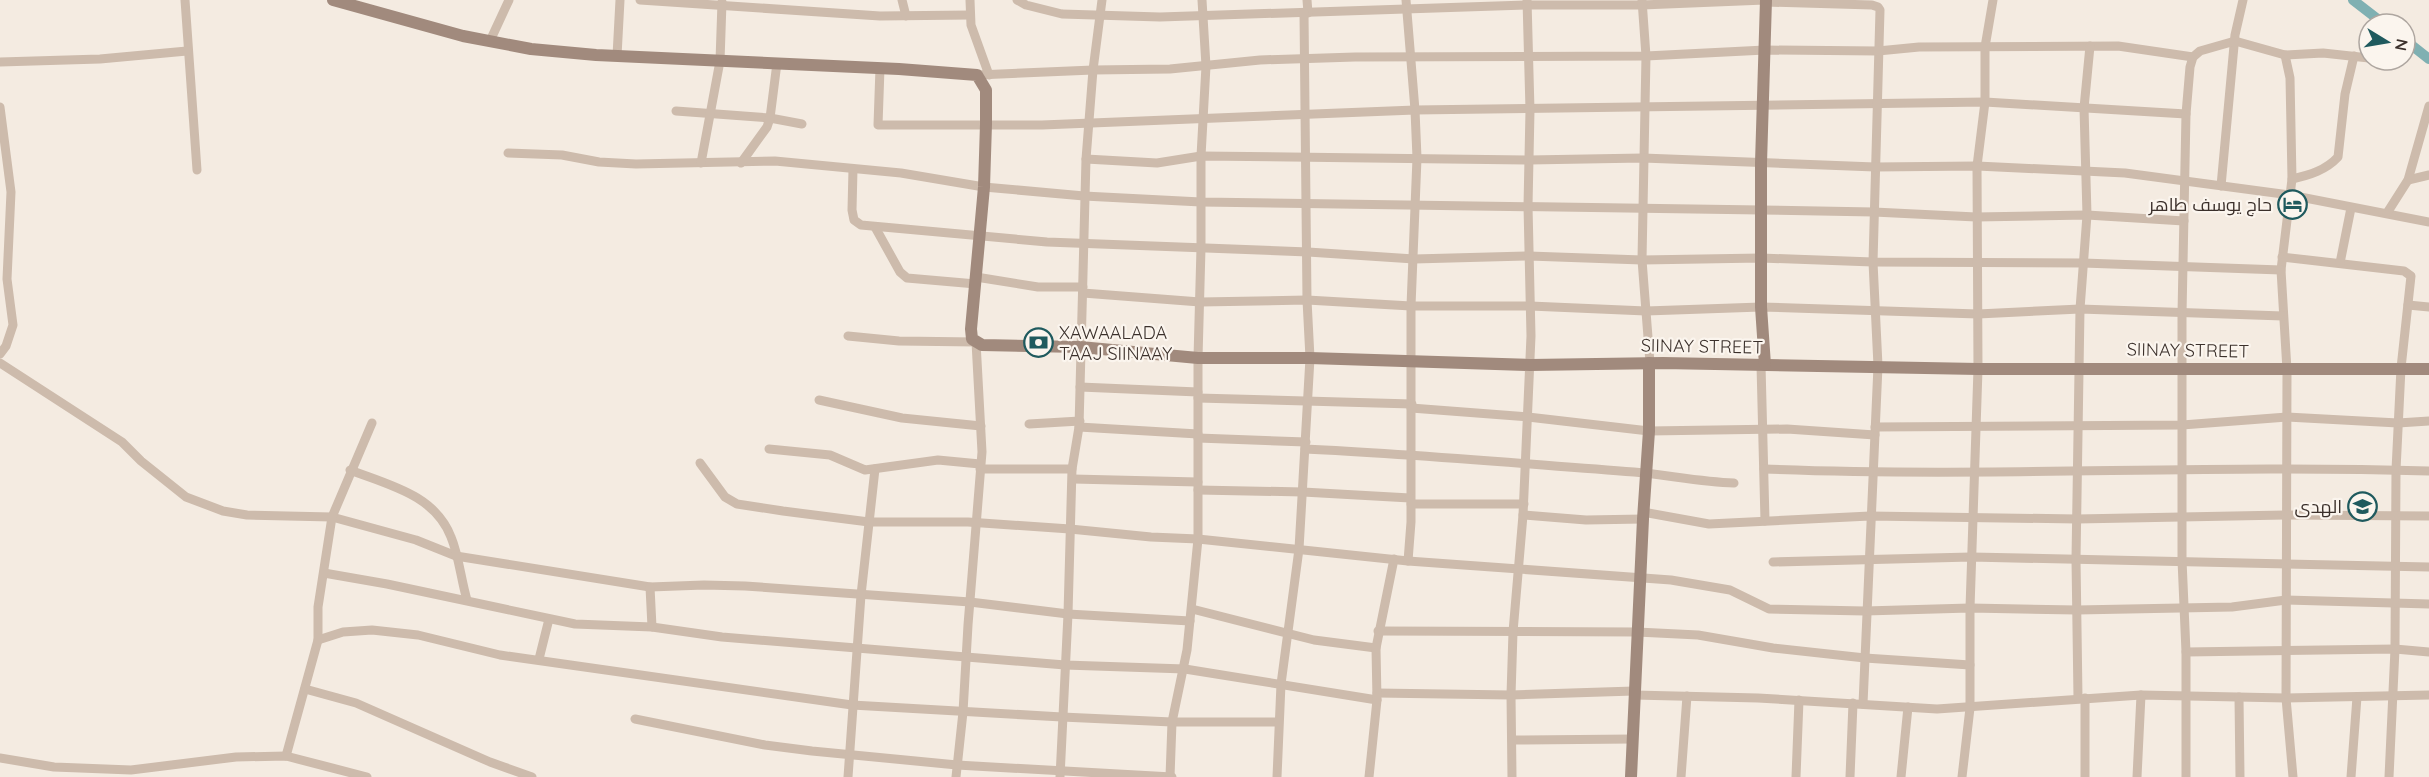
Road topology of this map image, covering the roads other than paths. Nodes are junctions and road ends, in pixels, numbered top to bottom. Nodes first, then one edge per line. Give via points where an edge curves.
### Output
1 (185, 0) edge
2 (333, 0) edge
3 (509, 0) edge
4 (620, 0) edge
5 (640, 0) edge
6 (902, 0) edge
7 (970, 0) edge
8 (1017, 0) edge
9 (1102, 0) edge
10 (1202, 0) edge
11 (1307, 0) edge
12 (1993, 0) edge
13 (1766, 1) edge
14 (722, 3) edge
15 (1527, 3) edge
16 (1642, 3) edge
17 (2242, 4) edge
18 (1407, 5) edge
19 (1306, 13) junction
20 (1101, 14) junction
21 (970, 15) junction
22 (906, 16) junction
23 (1203, 16) junction
24 (490, 41) junction
25 (2235, 41) junction
26 (2090, 46) junction
27 (1985, 47) junction
28 (1765, 50) junction
29 (187, 51) junction
30 (1878, 51) junction
31 (2285, 55) junction
32 (617, 56) junction
33 (1411, 56) junction
34 (1646, 56) junction
35 (2354, 56) junction
36 (2357, 56) edge
37 (1530, 57) junction
38 (2193, 57) junction
39 (1305, 59) junction
40 (720, 61) junction
41 (0, 62) edge
42 (777, 63) junction
43 (1206, 66) junction
44 (880, 68) junction
45 (1093, 70) junction
46 (983, 75) junction
47 (1985, 102) junction
48 (1762, 104) junction
49 (1876, 105) junction
50 (1644, 106) junction
51 (2429, 106) edge
52 (0, 107) edge
53 (2084, 108) junction
54 (1415, 110) junction
55 (1530, 110) junction
56 (676, 111) dead end
57 (711, 113) junction
58 (2186, 114) junction
59 (1306, 115) junction
60 (771, 117) junction
61 (1203, 117) junction
62 (1088, 122) junction
63 (2427, 123) edge
64 (802, 124) dead end
65 (986, 124) junction
66 (507, 153) dead end
67 (1201, 156) junction
68 (1306, 157) junction
69 (1417, 158) junction
70 (1643, 158) junction
71 (1086, 159) junction
72 (1529, 160) junction
73 (701, 163) junction
74 (741, 163) junction
75 (1761, 163) junction
76 (1977, 166) junction
77 (1875, 167) junction
78 (853, 169) junction
79 (197, 170) dead end
80 (2086, 172) junction
81 (2429, 175) edge
82 (2292, 179) junction
83 (2408, 180) junction
84 (2185, 182) junction
85 (2221, 186) junction
86 (984, 187) junction
87 (2290, 195) junction
88 (1084, 196) junction
89 (1201, 202) junction
90 (1307, 205) junction
91 (1416, 205) junction
92 (1528, 206) junction
93 (1642, 208) junction
94 (2351, 208) junction
95 (1761, 210) junction
96 (1874, 212) junction
97 (2387, 213) junction
98 (2087, 215) junction
99 (1976, 217) junction
100 (2184, 221) junction
101 (2429, 222) edge
102 (875, 227) junction
103 (980, 237) junction
104 (1085, 243) junction
105 (1201, 248) junction
106 (1308, 252) junction
107 (1528, 256) junction
108 (2282, 257) junction
109 (1761, 258) junction
110 (1414, 259) junction
111 (1642, 260) junction
112 (1978, 261) junction
113 (1873, 262) junction
114 (2083, 262) junction
115 (2340, 263) junction
116 (2183, 267) junction
117 (2281, 270) junction
118 (976, 281) junction
119 (1083, 290) junction
120 (1307, 300) junction
121 (1200, 302) junction
122 (2408, 305) junction
123 (1411, 306) junction
124 (1530, 306) junction
125 (1761, 307) junction
126 (2429, 307) edge
127 (2080, 309) junction
128 (1646, 311) junction
129 (1875, 312) junction
130 (1978, 314) junction
131 (2182, 314) junction
132 (2283, 316) junction
133 (848, 336) dead end
134 (976, 342) junction
135 (1080, 347) junction
136 (0, 354) edge
137 (1198, 358) junction
138 (1310, 358) junction
139 (1412, 361) junction
140 (0, 363) edge
141 (1650, 363) junction
142 (1530, 365) junction
143 (1763, 365) junction
144 (1878, 366) junction
145 (2183, 367) junction
146 (2079, 368) junction
147 (2401, 368) junction
148 (1978, 369) junction
149 (2429, 369) edge
150 (2287, 370) junction
151 (1080, 387) junction
152 (1198, 395) junction
153 (819, 400) dead end
154 (1308, 401) junction
155 (1412, 406) junction
156 (1528, 417) junction
157 (2287, 417) junction
158 (2429, 421) edge
159 (372, 423) dead end
160 (2398, 423) junction
161 (1029, 424) dead end
162 (1079, 424) junction
163 (2079, 424) junction
164 (1975, 425) junction
165 (2182, 425) junction
166 (981, 426) junction
167 (1764, 429) junction
168 (1649, 431) junction
169 (1875, 431) junction
170 (1198, 436) junction
171 (1305, 446) junction
172 (769, 449) dead end
173 (1410, 454) junction
174 (700, 463) dead end
175 (1525, 464) junction
176 (980, 467) junction
177 (1764, 469) junction
178 (2181, 469) junction
179 (2286, 469) junction
180 (350, 470) junction
181 (875, 470) junction
182 (2396, 470) junction
183 (2079, 471) junction
184 (2429, 471) edge
185 (1975, 472) junction
186 (1646, 473) junction
187 (1873, 473) junction
188 (1073, 474) junction
189 (1734, 483) dead end
190 (1198, 486) junction
191 (1303, 492) junction
192 (1411, 501) junction
193 (1524, 504) junction
194 (1523, 515) junction
195 (2285, 515) junction
196 (2397, 515) junction
197 (1643, 516) junction
198 (1870, 516) junction
199 (2181, 516) junction
200 (2429, 516) edge
201 (332, 517) junction
202 (1973, 517) junction
203 (2077, 519) junction
204 (1765, 521) junction
205 (869, 522) junction
206 (976, 523) junction
207 (1070, 529) junction
208 (1198, 539) junction
209 (1299, 549) junction
210 (456, 556) junction
211 (1971, 557) junction
212 (1394, 559) junction
213 (2076, 559) junction
214 (1868, 560) junction
215 (2182, 560) junction
216 (1408, 561) junction
217 (1773, 562) dead end
218 (2285, 562) junction
219 (2395, 565) junction
220 (2429, 567) edge
221 (1518, 570) junction
222 (324, 573) junction
223 (1640, 578) junction
224 (650, 587) junction
225 (861, 595) junction
226 (466, 600) junction
227 (2286, 600) junction
228 (970, 602) junction
229 (2394, 604) junction
230 (2429, 604) edge
231 (1970, 608) junction
232 (2183, 608) junction
233 (1191, 609) junction
234 (2076, 610) junction
235 (1865, 611) junction
236 (1068, 614) junction
237 (549, 619) junction
238 (1190, 621) junction
239 (651, 627) junction
240 (1378, 631) junction
241 (1513, 632) junction
242 (1637, 632) junction
243 (1288, 633) junction
244 (318, 640) junction
245 (857, 648) junction
246 (1376, 648) junction
247 (2395, 649) junction
248 (2186, 652) junction
249 (2287, 652) junction
250 (2429, 652) edge
251 (965, 656) junction
252 (1865, 658) junction
253 (539, 659) junction
254 (1065, 665) junction
255 (1970, 665) junction
256 (1185, 669) junction
257 (1281, 684) junction
258 (305, 689) junction
259 (1634, 693) junction
260 (1511, 695) junction
261 (2141, 695) junction
262 (2429, 695) edge
263 (1687, 696) junction
264 (2184, 696) junction
265 (2392, 696) junction
266 (1377, 697) junction
267 (2239, 697) junction
268 (2357, 697) junction
269 (2081, 698) junction
270 (2286, 698) junction
271 (1799, 700) junction
272 (1858, 703) junction
273 (852, 705) junction
274 (1908, 707) junction
275 (1970, 708) junction
276 (963, 712) junction
277 (1062, 717) junction
278 (635, 719) dead end
279 (1172, 722) junction
280 (1278, 722) junction
281 (1512, 740) junction
282 (1633, 740) junction
283 (849, 754) junction
284 (286, 756) junction
285 (0, 758) edge
286 (957, 765) junction
287 (1060, 774) edge
288 (367, 777) edge
289 (532, 777) edge
290 (848, 777) edge
291 (956, 777) edge
292 (1171, 777) edge
293 (1277, 777) edge
294 (1368, 777) edge
295 (1512, 777) edge
296 (1631, 777) edge
297 (1681, 777) edge
298 (1796, 777) edge
299 (1850, 777) edge
300 (1901, 777) edge
301 (1962, 777) edge
302 (2085, 777) edge
303 (2137, 777) edge
304 (2186, 777) edge
305 (2240, 777) edge
306 (2293, 777) edge
307 (2351, 777) edge
308 (2389, 777) edge

1 - 29 street
2 - 24 street
3 - 24 street
4 - 32 street
5 - 14 street
6 - 22 street
7 - 21 street
8 - 20 street via 1052,12
9 - 20 street
10 - 23 street
11 - 19 street
12 - 27 street
13 - 16 street
13 - 28 street
13 - 30 street via 1878,7
14 - 22 street
14 - 40 street
15 - 16 street
15 - 18 street
15 - 37 street
16 - 34 street
17 - 25 street
18 - 19 street
18 - 33 street
19 - 23 street
19 - 39 street
20 - 23 street
20 - 45 street
21 - 22 street
21 - 46 street
23 - 43 street
24 - 32 street via 531,49
25 - 31 street
25 - 38 street via 2208,47
25 - 85 street
26 - 27 street
26 - 38 street
26 - 53 street
27 - 30 street
27 - 47 street
28 - 30 street
28 - 34 street
28 - 48 street
29 - 41 street
29 - 79 street
30 - 49 street
31 - 35 street
31 - 82 street via 2290,78
32 - 40 street
33 - 37 street
33 - 39 street
33 - 54 street
34 - 37 street
34 - 50 street
35 - 36 street
35 - 82 street via 2338,157 2312,174
37 - 55 street
38 - 58 street
39 - 43 street
39 - 59 street
40 - 42 street
40 - 57 street
42 - 44 street
42 - 60 street
43 - 45 street
43 - 61 street
44 - 46 street
44 - 65 street via 878,125
45 - 46 street
45 - 62 street
46 - 65 street
47 - 49 street
47 - 53 street
47 - 76 street
48 - 49 street
48 - 50 street
48 - 75 street
49 - 77 street
50 - 55 street
50 - 70 street
51 - 63 street
52 - 136 street via 11,192 7,279 14,325
53 - 58 street
53 - 80 street
54 - 55 street
54 - 59 street
54 - 69 street
55 - 72 street
56 - 57 street
57 - 60 street
57 - 73 street
58 - 84 street
59 - 61 street
59 - 68 street
60 - 64 street
60 - 74 street
61 - 62 street
61 - 67 street
62 - 65 street
62 - 71 street
63 - 83 street
65 - 86 street
66 - 73 street via 636,164
67 - 68 street
67 - 71 street via 1157,163
67 - 89 street
68 - 69 street
68 - 90 street
69 - 72 street
69 - 91 street
70 - 72 street
70 - 75 street
70 - 93 street
71 - 88 street
72 - 92 street
73 - 74 street
74 - 78 street via 775,161
75 - 77 street
75 - 95 street
76 - 77 street
76 - 80 street
76 - 99 street
77 - 96 street
78 - 86 street via 901,172
78 - 102 street via 854,220
80 - 84 street via 2149,175
80 - 98 street
81 - 83 street
82 - 87 street
83 - 97 street
84 - 85 street
84 - 100 street
85 - 87 street
86 - 88 street
86 - 103 street
87 - 94 street
87 - 108 street
88 - 89 street
88 - 104 street
89 - 90 street
89 - 105 street
90 - 91 street
90 - 106 street
91 - 92 street
91 - 110 street
92 - 93 street
92 - 107 street
93 - 95 street
93 - 111 street
94 - 97 street
94 - 115 street
95 - 96 street
95 - 109 street
96 - 99 street
96 - 113 street
97 - 101 street
98 - 99 street
98 - 100 street
98 - 114 street
99 - 112 street
100 - 116 street
102 - 103 street
102 - 118 street via 900,272 908,278
103 - 104 street
103 - 118 street
104 - 105 street
104 - 119 street
105 - 106 street
105 - 121 street
106 - 110 street
106 - 120 street
107 - 110 street
107 - 111 street
107 - 124 street
108 - 115 street
108 - 117 street
109 - 111 street
109 - 113 street
109 - 125 street
110 - 123 street
111 - 128 street
112 - 113 street
112 - 114 street
112 - 130 street
113 - 129 street
114 - 116 street
114 - 127 street
115 - 122 street via 2410,274
116 - 117 street
116 - 131 street
117 - 132 street
118 - 119 street
118 - 134 street via 971,329
119 - 121 street
119 - 135 street
120 - 121 street
120 - 123 street
120 - 138 street
121 - 137 street
122 - 126 street
122 - 147 street
123 - 124 street
123 - 139 street
124 - 128 street
124 - 142 street
125 - 128 street
125 - 129 street
125 - 143 street
127 - 130 street
127 - 131 street
127 - 146 street
128 - 141 street
129 - 130 street
129 - 144 street
130 - 148 street
131 - 132 street
131 - 145 street
132 - 150 street
133 - 134 street
134 - 135 street, SIINAY STREET
134 - 166 street
135 - 137 street, SIINAY STREET
135 - 151 street
137 - 138 street, SIINAY STREET
137 - 152 street
138 - 139 street, SIINAY STREET
138 - 154 street
139 - 142 street, SIINAY STREET
139 - 155 street
140 - 201 street via 122,442 186,497 247,515
141 - 142 street, SIINAY STREET
141 - 143 street, SIINAY STREET
141 - 168 street
142 - 156 street
143 - 144 street, SIINAY STREET
143 - 167 street
144 - 148 street, SIINAY STREET
144 - 169 street
145 - 146 street, SIINAY STREET
145 - 150 street, SIINAY STREET
145 - 165 street
146 - 148 street, SIINAY STREET
146 - 163 street
147 - 149 street, SIINAY STREET
147 - 150 street, SIINAY STREET
147 - 160 street
148 - 164 street
150 - 157 street
151 - 152 street
151 - 162 street
152 - 154 street
152 - 170 street
153 - 166 street via 902,418
154 - 155 street
154 - 171 street
155 - 156 street
155 - 173 street
156 - 168 street
156 - 175 street
157 - 160 street
157 - 165 street
157 - 179 street
158 - 160 street
159 - 180 street
160 - 182 street
161 - 162 street
162 - 170 street
162 - 188 street
163 - 164 street
163 - 165 street
163 - 183 street
164 - 169 street
164 - 185 street
165 - 178 street
166 - 176 street
167 - 168 street
167 - 169 street
167 - 177 street
168 - 186 street
169 - 187 street
170 - 171 street
170 - 190 street
171 - 173 street
171 - 191 street
172 - 181 street via 830,455 865,470
173 - 175 street
173 - 192 street
174 - 205 street via 725,497 737,504
175 - 186 street
175 - 193 street
176 - 181 street via 938,460
176 - 188 street
176 - 206 street
177 - 187 street
177 - 204 street
178 - 179 street
178 - 183 street
178 - 199 street
179 - 182 street
179 - 195 street
180 - 201 street
180 - 210 street via 422,499 437,511
181 - 205 street
182 - 184 street
182 - 196 street
183 - 185 street
183 - 203 street
185 - 187 street
185 - 202 street
186 - 189 street
186 - 197 street
187 - 198 street
188 - 190 street
188 - 207 street
190 - 191 street
190 - 208 street
191 - 192 street
191 - 209 street
192 - 193 street
192 - 216 street
193 - 194 street
194 - 197 street via 1586,520
194 - 221 street
195 - 196 street
195 - 199 street
195 - 218 street
196 - 200 street
196 - 219 street
197 - 204 street via 1699,524
197 - 223 street
198 - 202 street
198 - 204 street
198 - 214 street
199 - 203 street
199 - 215 street
201 - 210 street via 416,540
201 - 222 street
202 - 203 street
202 - 211 street
203 - 213 street
205 - 206 street
205 - 225 street
206 - 207 street
206 - 228 street
207 - 208 street
207 - 236 street
208 - 209 street
208 - 233 street
209 - 212 street
209 - 243 street
210 - 224 street
210 - 226 street
211 - 213 street
211 - 214 street
211 - 231 street
212 - 216 street
212 - 240 street
213 - 215 street
213 - 234 street
214 - 217 street
214 - 235 street
215 - 218 street
215 - 232 street
216 - 221 street
218 - 219 street
218 - 227 street
219 - 220 street
219 - 229 street
221 - 223 street
221 - 241 street
222 - 226 street
222 - 244 street
223 - 235 street via 1713,586 1740,593 1768,609
223 - 242 street
224 - 225 street via 735,586
224 - 239 street
225 - 228 street
225 - 245 street
226 - 237 street
227 - 229 street
227 - 232 street via 2250,606
227 - 249 street
228 - 236 street
228 - 251 street
229 - 230 street
229 - 247 street
231 - 234 street
231 - 235 street
231 - 255 street
232 - 234 street
232 - 248 street
233 - 238 street
233 - 243 street
234 - 269 street
235 - 252 street
236 - 238 street
236 - 254 street
237 - 239 street
237 - 253 street
238 - 256 street
239 - 245 street
240 - 241 street
240 - 246 street
241 - 242 street
241 - 260 street
242 - 252 street via 1698,635
242 - 259 street
243 - 246 street
243 - 257 street
244 - 253 street via 343,632 372,630
244 - 258 street
245 - 251 street
245 - 273 street
246 - 266 street
247 - 249 street
247 - 250 street
247 - 265 street
248 - 249 street
248 - 264 street
249 - 270 street
251 - 254 street
251 - 276 street
252 - 255 street
252 - 272 street
253 - 273 street
254 - 256 street
254 - 277 street
255 - 275 street
256 - 257 street
256 - 279 street
257 - 266 street
257 - 280 street
258 - 284 street
258 - 289 street via 356,703
259 - 260 street
259 - 263 street
259 - 282 street
260 - 266 street
260 - 281 street
261 - 264 street
261 - 269 street
261 - 303 street
262 - 265 street
263 - 271 street
263 - 297 street
264 - 267 street
264 - 304 street
265 - 268 street
265 - 308 street
266 - 294 street
267 - 270 street
267 - 305 street
268 - 270 street
268 - 307 street
269 - 275 street
269 - 302 street
270 - 306 street
271 - 272 street
271 - 298 street
272 - 274 street
272 - 299 street
273 - 276 street
273 - 283 street
274 - 275 street
274 - 300 street
275 - 301 street
276 - 277 street
276 - 286 street
277 - 279 street
277 - 287 street
278 - 283 street via 765,745
279 - 280 street
279 - 292 street
280 - 293 street
281 - 282 street
281 - 295 street
282 - 296 street
283 - 286 street
283 - 290 street
284 - 285 street via 236,757 131,770 54,767
284 - 288 street
286 - 287 street
286 - 291 street
287 - 292 street

